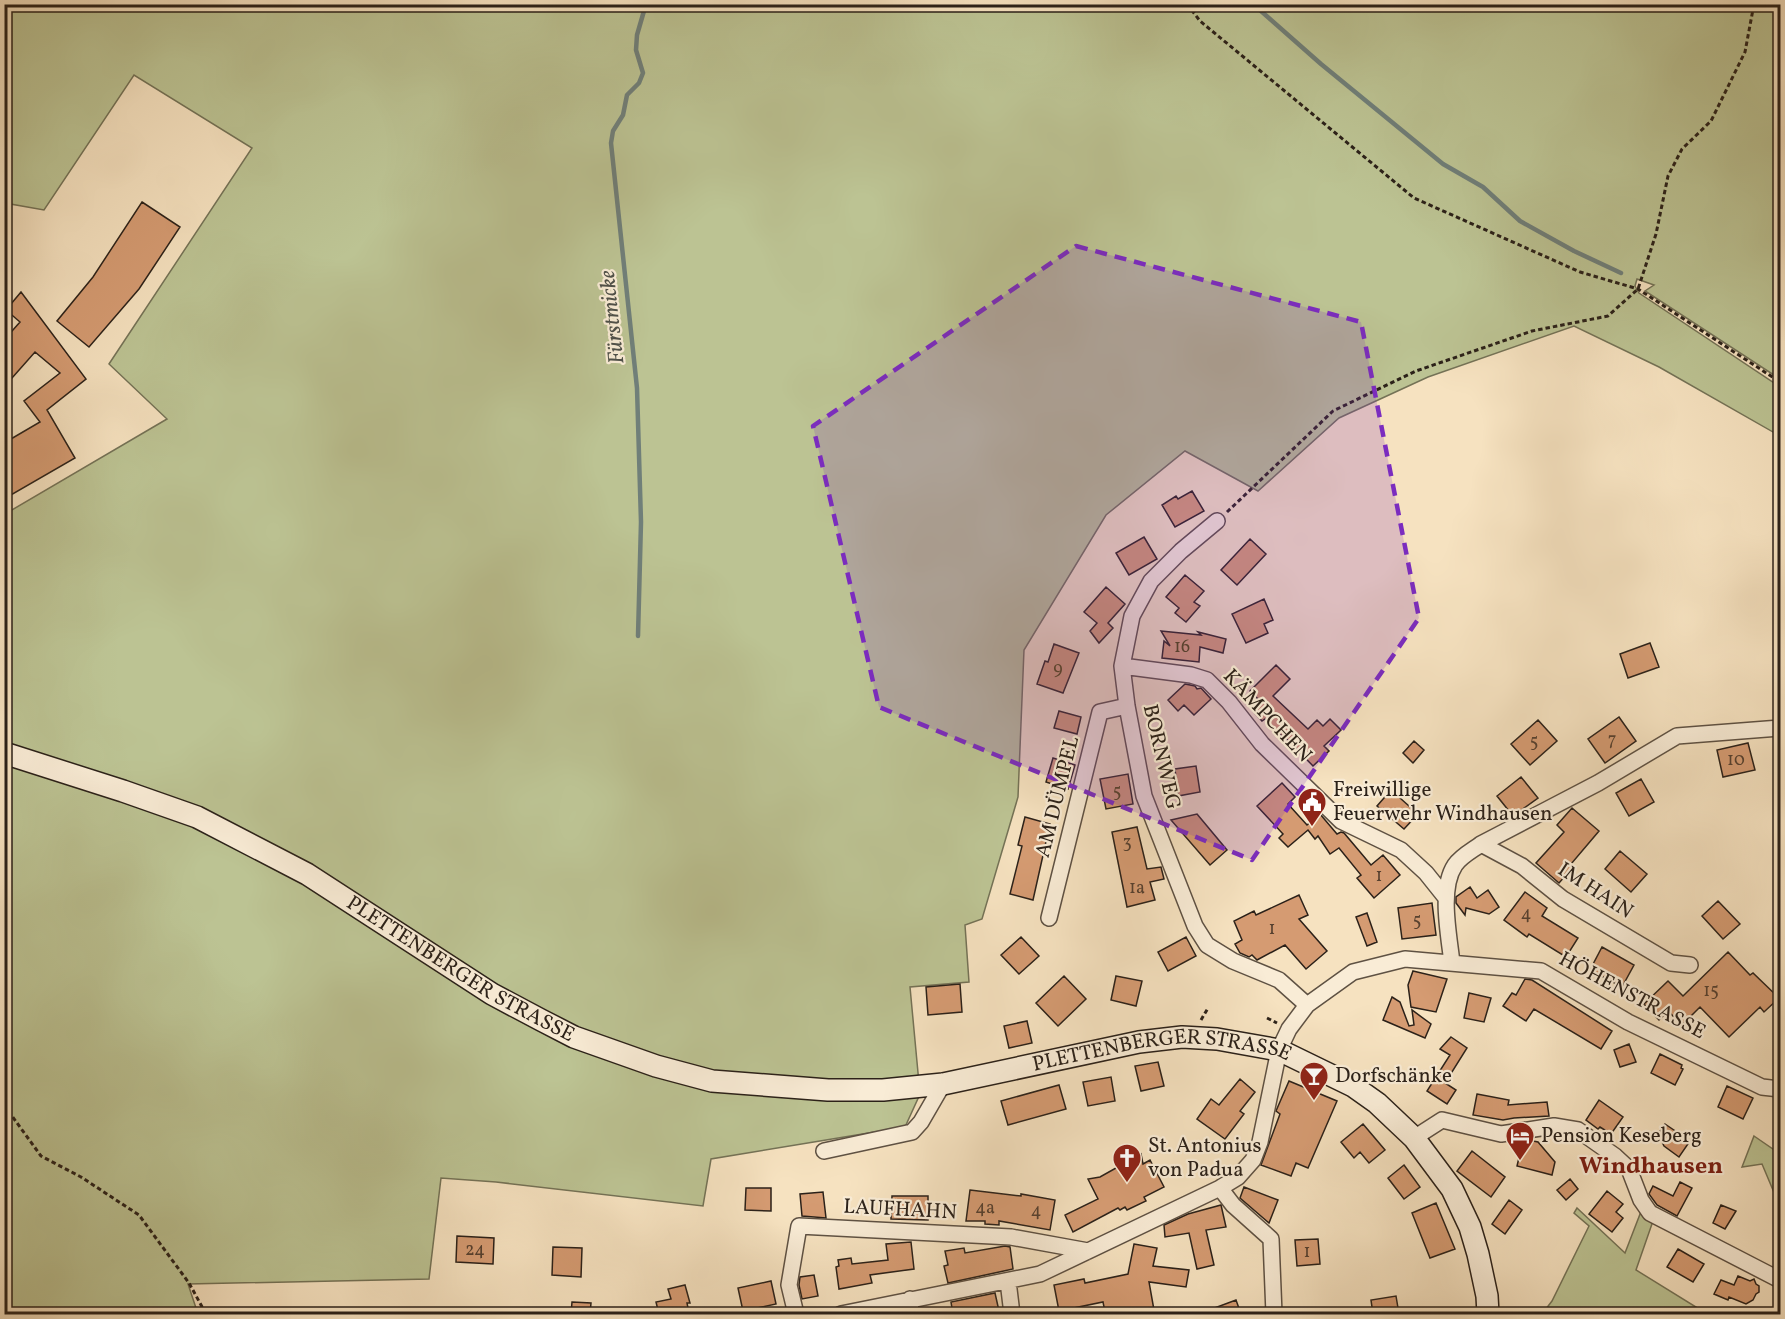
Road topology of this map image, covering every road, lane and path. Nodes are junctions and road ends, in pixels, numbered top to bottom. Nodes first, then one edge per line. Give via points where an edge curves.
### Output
1 (1187, 4) edge
2 (1754, 4) edge
3 (1638, 289) junction
4 (1780, 382) edge
5 (1217, 521) joint
6 (1122, 666) junction
7 (1127, 706) junction
8 (1780, 728) edge
9 (4, 753) edge
10 (1481, 844) junction
11 (1446, 898) junction
12 (1049, 918) dead end
13 (1452, 963) junction
14 (1690, 964) dead end
15 (1307, 1005) junction
16 (1279, 1050) junction
17 (943, 1083) junction
18 (1780, 1089) edge
19 (4, 1105) edge
20 (1414, 1138) junction
21 (824, 1151) dead end
22 (1220, 1188) junction
23 (1088, 1251) junction
24 (1780, 1280) edge
25 (1008, 1281) junction
26 (910, 1307) edge
27 (206, 1314) edge
28 (796, 1314) edge
29 (841, 1314) edge
30 (1012, 1314) edge
31 (1274, 1314) edge
32 (1488, 1314) edge

1 - 3 path via 1200,21 1414,198 1580,272
2 - 3 path via 1745,52 1716,112 1682,149 1668,176 1656,234
3 - 4 path
3 - 5 path via 1608,316 1532,330 1416,371 1333,411
5 - 6 street, BORNWEG via 1151,581 1132,616
6 - 7 street, BORNWEG
6 - 11 street, KÄMPCHEN via 1207,680 1262,744 1341,821 1401,850
7 - 12 street, AM DÜMPEL via 1100,712
7 - 15 street, BORNWEG via 1144,795 1201,936 1207,945 1233,961 1279,980
8 - 10 street via 1677,736 1598,783
9 - 17 main road, PLETTENBERGER STRASSE via 186,813 255,846 307,874 492,994 584,1041 712,1081 828,1090 883,1090
10 - 11 street via 1455,864
10 - 14 street, IM HAIN via 1522,866 1563,899 1671,963
11 - 13 street
13 - 15 street, HÖHENSTRASSE via 1405,959 1353,972
13 - 18 street, HÖHENSTRASSE via 1541,972 1628,1022 1762,1087
15 - 16 street, HÖHENSTRASSE
16 - 17 main road, PLETTENBERGER STRASSE via 1182,1037 1139,1042
16 - 20 main road, PLETTENBERGER STRASSE via 1353,1086
16 - 22 street, HÖHENSTRASSE via 1253,1160 1238,1177
17 - 21 street via 912,1132
19 - 27 path via 41,1156 139,1215 189,1283
20 - 24 street via 1442,1120 1501,1134 1554,1125 1578,1130 1629,1169 1650,1213
20 - 32 main road, PLETTENBERGER STRASSE via 1452,1189 1470,1227 1483,1275
22 - 23 street, HÖHENSTRASSE
22 - 31 street via 1271,1239
23 - 25 street, HÖHENSTRASSE via 1040,1274
23 - 28 street, LAUFHAHN via 1011,1237 799,1226 789,1285
25 - 26 street, HÖHENSTRASSE
25 - 30 street
26 - 29 street, HÖHENSTRASSE

